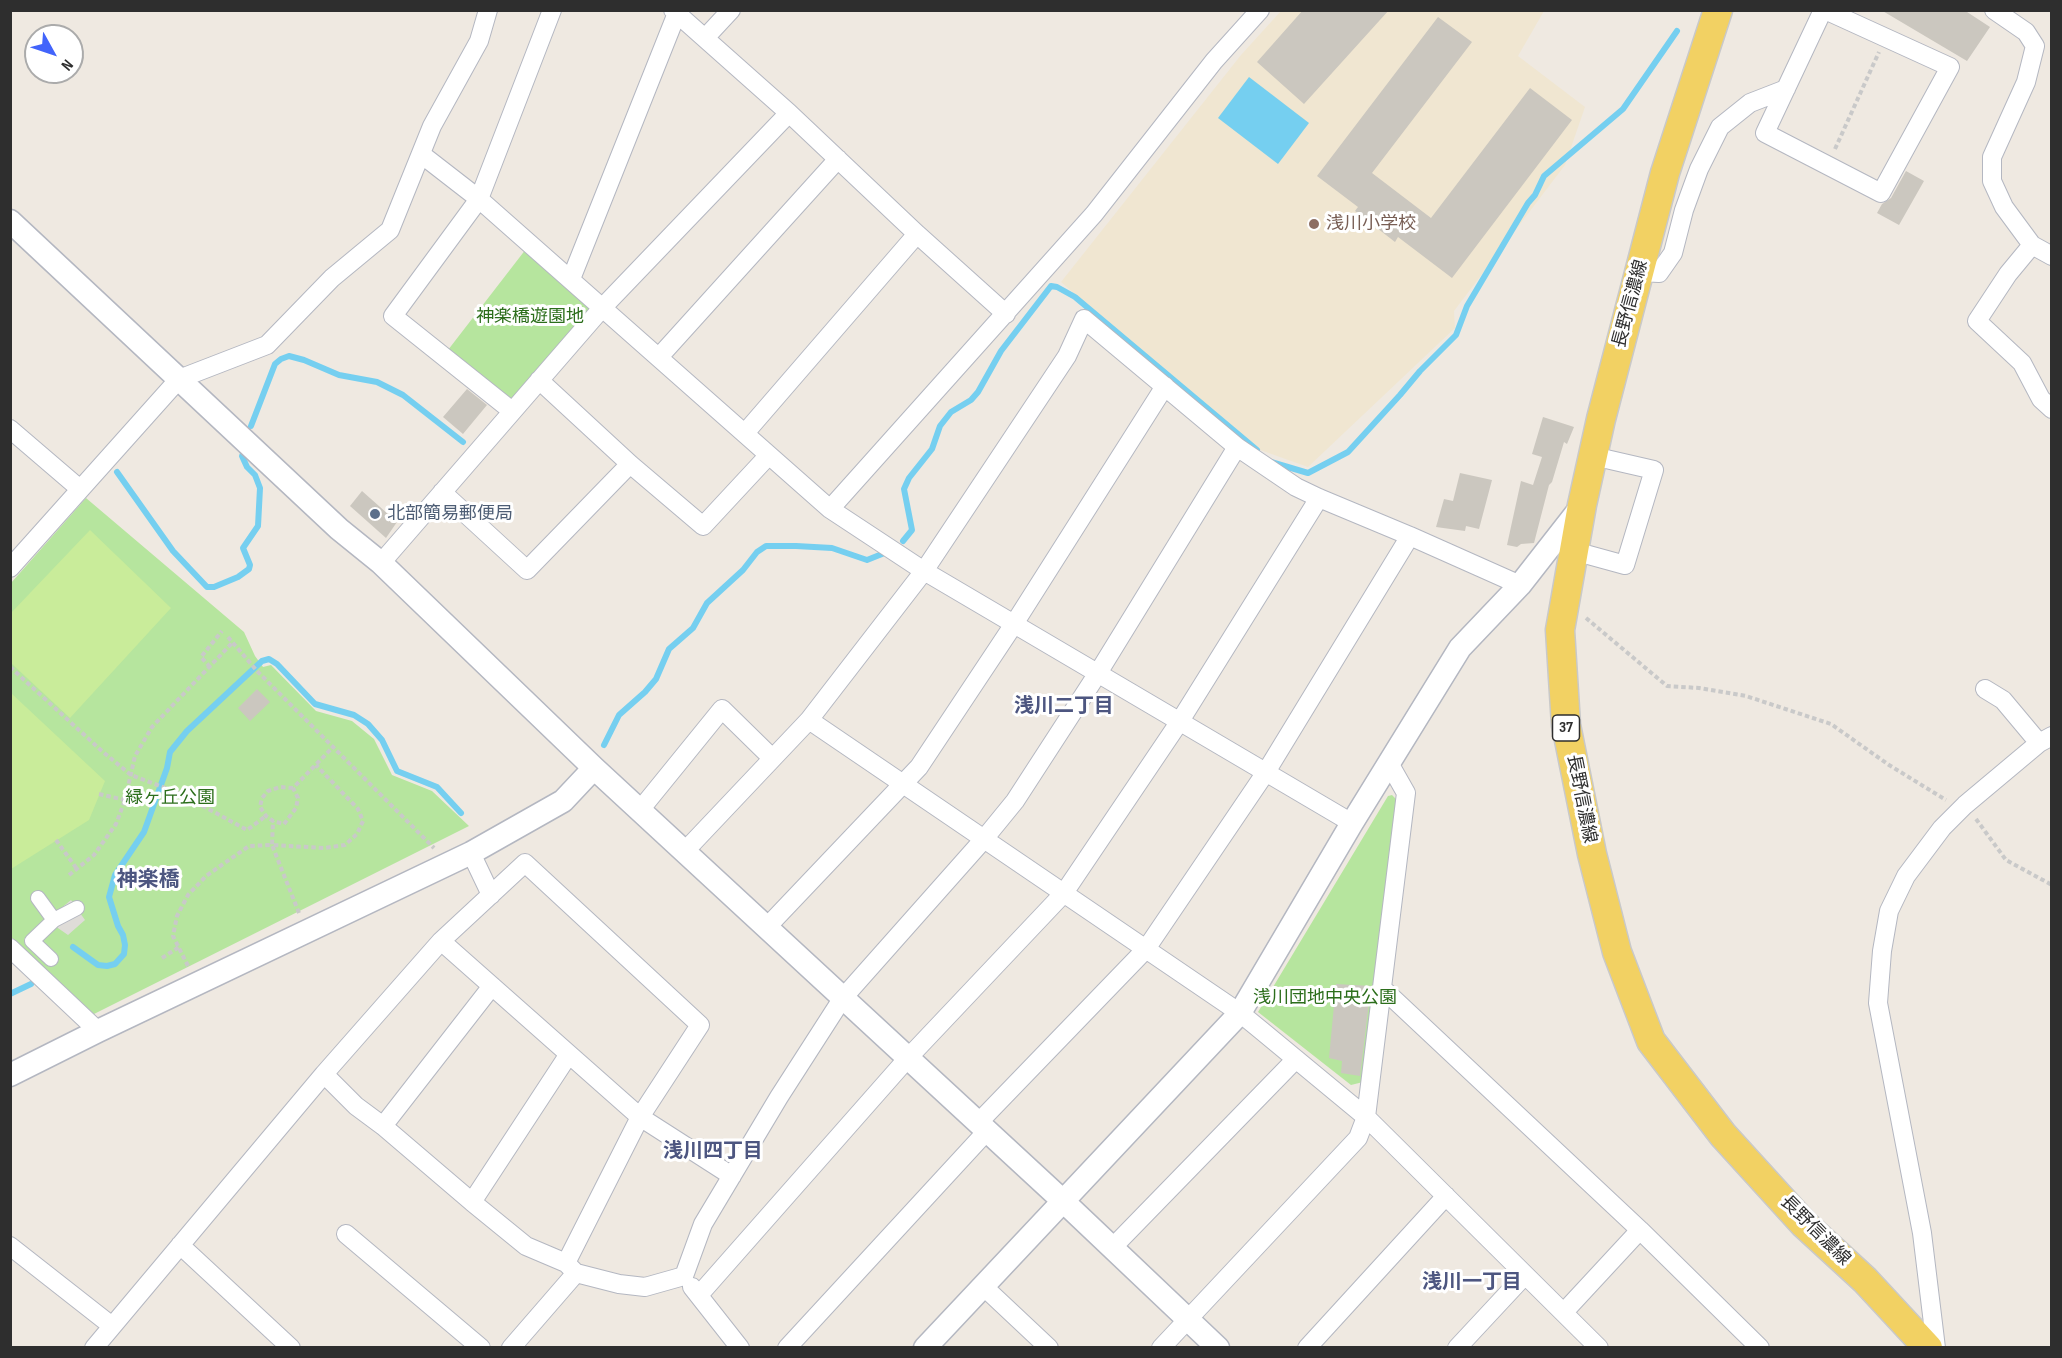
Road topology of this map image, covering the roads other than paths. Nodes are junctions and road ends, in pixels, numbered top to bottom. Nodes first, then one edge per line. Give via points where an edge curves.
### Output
1 (488, 10) edge
2 (552, 10) edge
3 (731, 10) edge
4 (1260, 10) edge
5 (1718, 10) edge
6 (1824, 10) edge
7 (1994, 10) edge
8 (675, 12) edge
9 (705, 38) junction
10 (1786, 89) junction
11 (789, 113) junction
12 (421, 154) junction
13 (838, 159) junction
14 (479, 199) junction
15 (10, 221) edge
16 (917, 234) junction
17 (2032, 245) junction
18 (2052, 256) edge
19 (1639, 272) junction
20 (571, 279) junction
21 (603, 307) junction
22 (1006, 314) junction
23 (659, 357) junction
24 (178, 379) junction
25 (539, 380) junction
26 (1166, 386) junction
27 (2052, 409) edge
28 (512, 411) junction
29 (10, 429) edge
30 (745, 433) junction
31 (1237, 447) junction
32 (769, 455) junction
33 (1593, 456) junction
34 (630, 464) junction
35 (80, 489) junction
36 (442, 492) junction
37 (1319, 498) junction
38 (1582, 506) junction
39 (830, 509) junction
40 (1410, 536) junction
41 (1574, 551) junction
42 (381, 563) junction
43 (10, 568) edge
44 (924, 571) junction
45 (1520, 585) junction
46 (1014, 624) junction
47 (1098, 673) junction
48 (1985, 689) dead end
49 (809, 720) junction
50 (1180, 721) junction
51 (2045, 739) edge
52 (772, 758) junction
53 (1389, 763) junction
54 (594, 768) junction
55 (1266, 772) junction
56 (902, 783) junction
57 (640, 810) junction
58 (1353, 823) junction
59 (984, 839) junction
60 (685, 851) junction
61 (471, 853) junction
62 (1064, 893) junction
63 (491, 895) junction
64 (38, 898) dead end
65 (77, 908) dead end
66 (54, 921) junction
67 (766, 928) junction
68 (441, 941) junction
69 (10, 948) edge
70 (1146, 950) junction
71 (51, 959) dead end
72 (492, 986) junction
73 (1382, 988) junction
74 (842, 999) junction
75 (1240, 1013) junction
76 (99, 1031) junction
77 (569, 1054) junction
78 (908, 1059) junction
79 (1296, 1059) junction
80 (324, 1074) junction
81 (10, 1075) edge
82 (640, 1117) junction
83 (1366, 1117) junction
84 (383, 1126) junction
85 (983, 1127) junction
86 (732, 1176) junction
87 (1446, 1196) junction
88 (1063, 1201) junction
89 (472, 1202) junction
90 (1640, 1230) junction
91 (346, 1234) dead end
92 (180, 1245) junction
93 (10, 1246) edge
94 (1113, 1247) junction
95 (571, 1268) junction
96 (1525, 1275) junction
97 (684, 1276) junction
98 (983, 1286) junction
99 (699, 1295) junction
100 (1564, 1312) junction
101 (1188, 1319) junction
102 (112, 1326) junction
103 (94, 1347) edge
104 (291, 1347) edge
105 (481, 1347) edge
106 (514, 1347) edge
107 (740, 1347) edge
108 (787, 1347) edge
109 (925, 1347) edge
110 (1048, 1347) edge
111 (1161, 1347) edge
112 (1218, 1347) edge
113 (1307, 1347) edge
114 (1457, 1347) edge
115 (1599, 1347) edge
116 (1760, 1347) edge
117 (1928, 1347) edge
118 (1936, 1347) edge

1 - 12 street via 479,41
2 - 14 street
3 - 9 street
4 - 22 street via 1214,61 1094,214
5 - 19 main road, 長野信濃線 / 37 via 1665,173
6 - 10 street
6 - 10 street via 1950,67 1881,193 1766,133
7 - 17 street via 2026,32 2035,46 2026,82 1992,157 1992,181 2004,207
8 - 9 street
8 - 20 street
9 - 11 street
10 - 19 street via 1750,103 1720,127 1699,169 1673,254 1659,273
11 - 13 street
11 - 21 street
12 - 14 street
12 - 24 street via 390,230 332,278 267,345
13 - 16 street
13 - 23 street
14 - 20 street
14 - 28 street via 393,316
15 - 24 street
16 - 22 street
16 - 30 street
17 - 18 street
17 - 27 street via 1977,321 2022,363 2041,399
19 - 33 main road, 長野信濃線 / 37
20 - 21 street
21 - 23 street
21 - 25 street
22 - 39 street
23 - 30 street
24 - 35 street
24 - 42 street via 339,529
25 - 28 street
25 - 34 street
26 - 31 street
26 - 44 street via 1084,319 1067,356
26 - 46 street
28 - 36 street
29 - 35 street
30 - 32 street
31 - 37 street
31 - 47 street
32 - 34 street via 704,526
32 - 39 street
33 - 38 main road, 長野信濃線 / 37
33 - 41 street via 1654,470 1625,565
34 - 36 street via 527,570
35 - 43 street
36 - 42 street
37 - 40 street
37 - 50 street
38 - 41 main road, 長野信濃線 / 37
38 - 45 street
39 - 44 street
40 - 45 street
40 - 55 street
41 - 117 main road, 長野信濃線 / 37 via 1560,630 1566,726 1617,952 1651,1041 1723,1135 1804,1224 1865,1280
42 - 54 street
44 - 46 street
44 - 49 street
45 - 53 street via 1460,648
46 - 47 street
46 - 56 street via 919,767
47 - 50 street
47 - 59 street via 1015,801
48 - 51 street via 2003,700
49 - 52 street
49 - 56 street
50 - 55 street
50 - 62 street
51 - 118 street via 1942,828 1906,876 1889,911 1878,1004 1922,1233
52 - 57 street via 722,709
52 - 60 street
53 - 58 street
53 - 73 street via 1406,792
54 - 57 street
54 - 61 street via 563,801
55 - 58 street
55 - 70 street
56 - 59 street
56 - 67 street
57 - 60 street
58 - 75 street
59 - 62 street
59 - 74 street
60 - 67 street
61 - 63 street
61 - 76 street
62 - 70 street
62 - 78 street
63 - 68 street
63 - 82 street via 525,863 700,1024
64 - 66 street
65 - 66 street
66 - 71 street via 32,941
67 - 74 street
68 - 72 street
68 - 80 street
69 - 76 street
70 - 75 street
70 - 85 street
72 - 77 street
72 - 84 street
73 - 83 street
73 - 90 street
74 - 78 street
74 - 86 street
75 - 79 street
75 - 88 street
76 - 81 street
77 - 82 street
77 - 89 street
78 - 85 street
78 - 99 street
79 - 83 street
79 - 94 street
80 - 84 street
80 - 92 street
82 - 86 street
82 - 95 street
83 - 87 street
83 - 101 street via 1358,1138
84 - 89 street
85 - 88 street
85 - 108 street
86 - 97 street via 703,1224
87 - 96 street
87 - 113 street
88 - 94 street
88 - 98 street
89 - 95 street via 526,1246
90 - 100 street
90 - 116 street
91 - 105 street
92 - 102 street
92 - 104 street
93 - 102 street
94 - 101 street
95 - 97 street via 619,1284 645,1287
95 - 106 street
96 - 100 street
96 - 114 street
97 - 99 street
98 - 109 street
98 - 110 street
99 - 107 street
100 - 115 street
101 - 111 street
101 - 112 street
102 - 103 street

